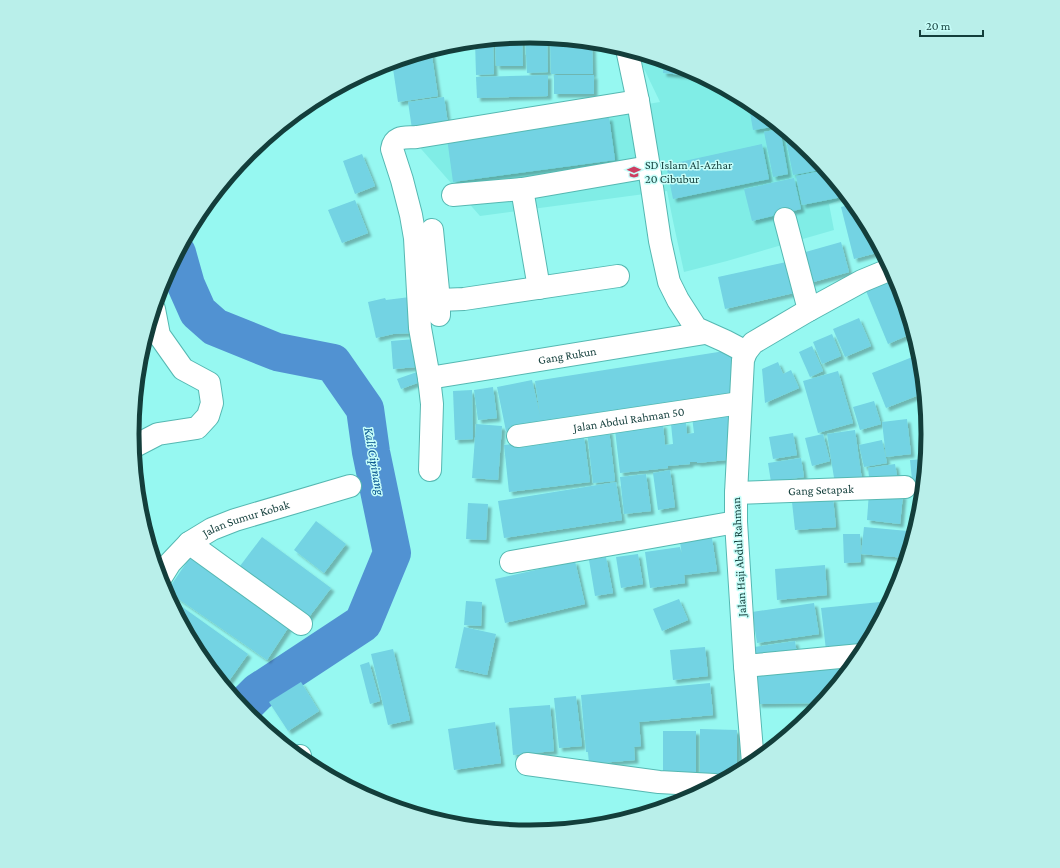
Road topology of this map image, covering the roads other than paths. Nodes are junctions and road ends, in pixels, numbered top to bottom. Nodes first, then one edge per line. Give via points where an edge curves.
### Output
1 (628, 55) edge
2 (638, 101) junction
3 (649, 167) junction
4 (522, 189) junction
5 (453, 195) dead end
6 (785, 219) dead end
7 (432, 230) dead end
8 (885, 271) edge
9 (618, 276) dead end
10 (539, 288) junction
11 (809, 310) junction
12 (156, 320) edge
13 (705, 333) junction
14 (746, 352) junction
15 (429, 378) junction
16 (740, 402) junction
17 (518, 436) dead end
18 (139, 444) edge
19 (430, 470) dead end
20 (350, 486) dead end
21 (905, 486) dead end
22 (736, 493) junction
23 (736, 522) junction
24 (189, 543) junction
25 (511, 562) dead end
26 (164, 572) edge
27 (301, 624) dead end
28 (851, 656) edge
29 (745, 666) junction
30 (752, 755) edge
31 (527, 764) dead end
32 (704, 784) edge

1 - 2 street
2 - 3 street
2 - 15 street via 398,138 394,141 392,149 415,238 420,328
3 - 4 street
3 - 13 street via 660,241 670,282 685,313 696,328
4 - 5 street
4 - 10 street
6 - 11 street
7 - 10 street via 439,308 464,299
8 - 11 street
9 - 10 street
11 - 14 street via 753,344
12 - 18 street via 159,335 183,369 208,383 212,403 208,416 197,428 158,434
13 - 14 street
13 - 15 street, Gang Rukun
14 - 16 street, Jalan Haji Abdul Rahman via 743,360
15 - 19 street via 432,404
16 - 17 street, Jalan Abdul Rahman 50
16 - 22 street, Jalan Haji Abdul Rahman
20 - 24 street, Jalan Sumur Kobak via 235,520 212,529
21 - 22 street, Gang Setapak
22 - 23 street, Jalan Haji Abdul Rahman
23 - 25 street
23 - 29 street, Jalan Haji Abdul Rahman
24 - 26 street, Jalan Sumur Kobak
24 - 27 street
28 - 29 street
29 - 30 street, Jalan Haji Abdul Rahman
31 - 32 street via 659,782

